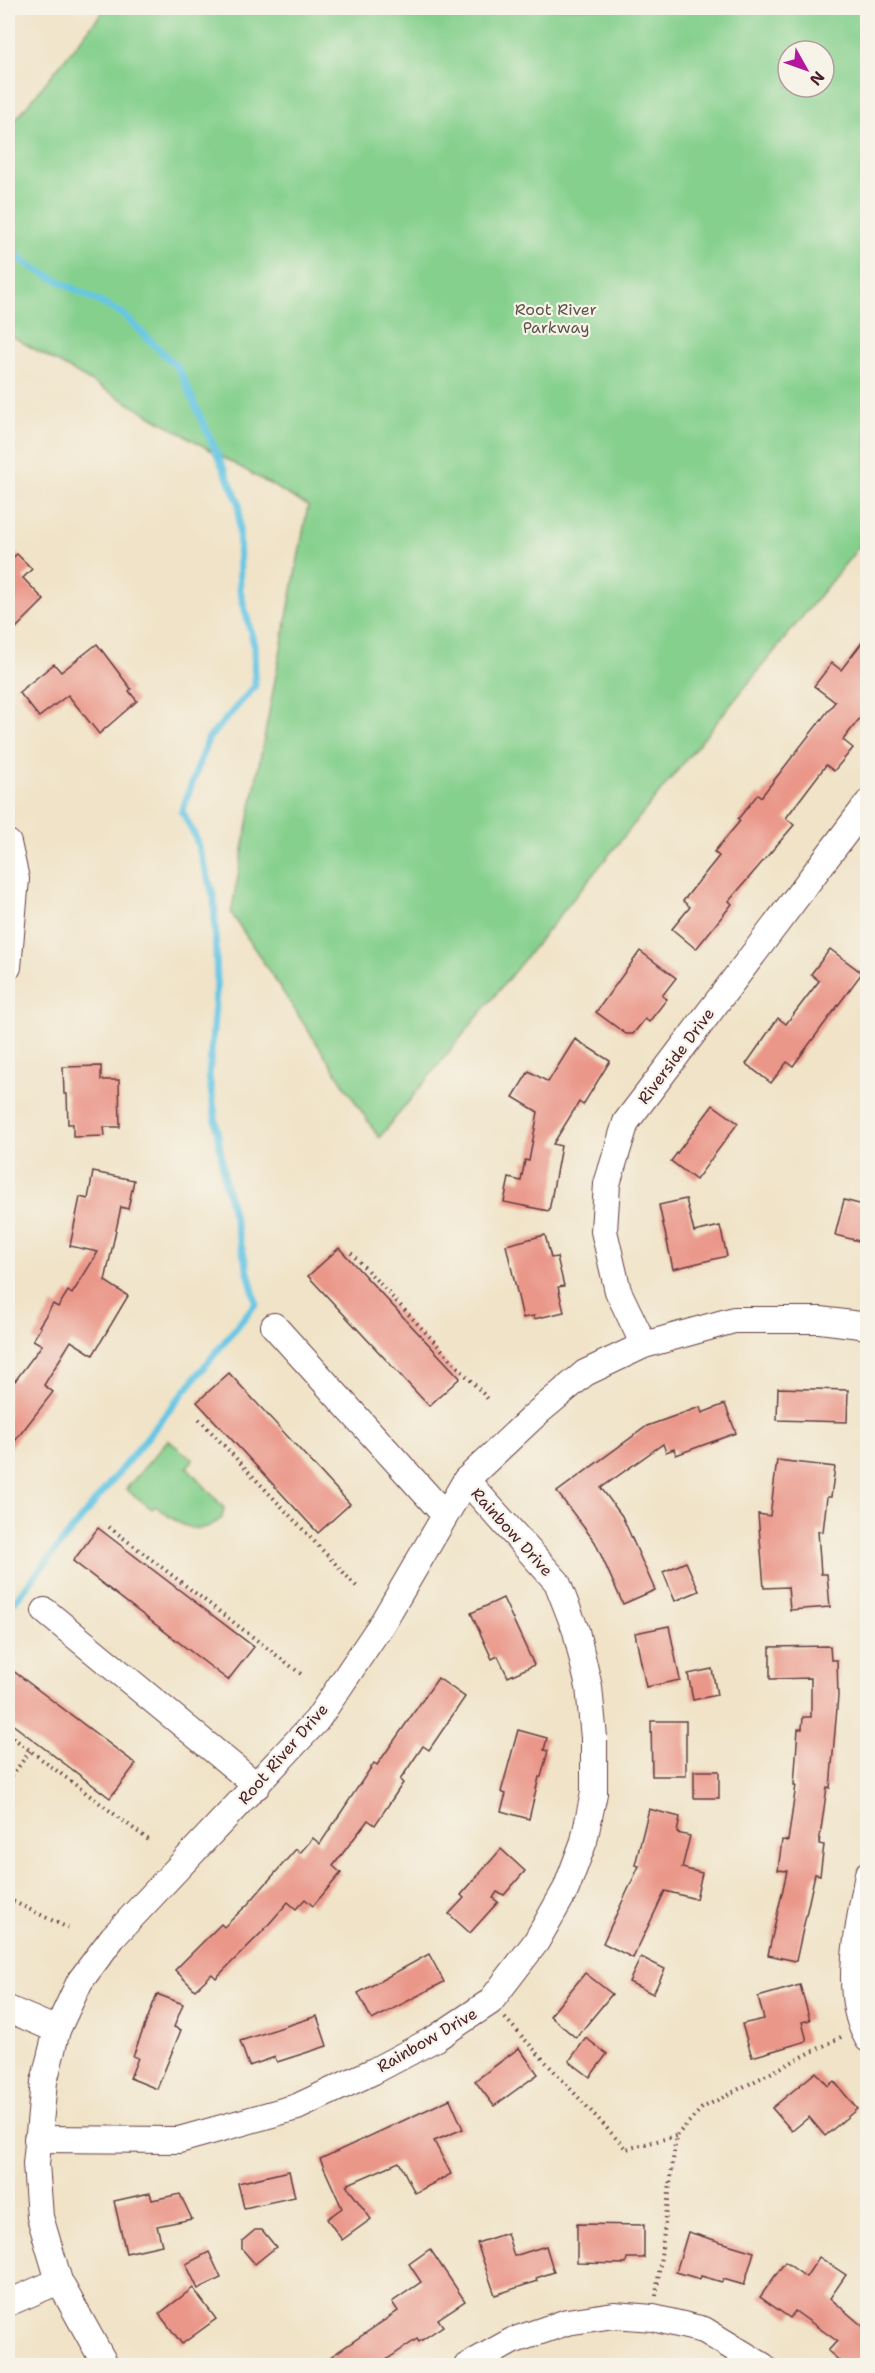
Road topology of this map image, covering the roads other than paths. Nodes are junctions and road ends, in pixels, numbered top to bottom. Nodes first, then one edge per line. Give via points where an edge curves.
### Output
1 (867, 803) edge
2 (8, 843) edge
3 (8, 967) edge
4 (274, 1326) dead end
5 (867, 1326) edge
6 (644, 1346) junction
7 (466, 1480) junction
8 (445, 1515) junction
9 (45, 1611) dead end
10 (257, 1786) junction
11 (867, 1874) edge
12 (8, 2009) edge
13 (57, 2030) junction
14 (864, 2033) edge
15 (37, 2139) junction
16 (59, 2281) junction
17 (8, 2303) edge
18 (106, 2366) edge
19 (467, 2366) edge
20 (763, 2366) edge

1 - 6 street, Riverside Drive via 626,1122 607,1184 604,1231 618,1291
2 - 3 street via 16,879
4 - 8 street
5 - 6 street, Root River Drive via 820,1320 734,1320
6 - 7 street, Root River Drive via 585,1373
7 - 8 street, Root River Drive
7 - 15 street, Rainbow Drive via 556,1582 589,1687 594,1793 584,1841 566,1889 536,1942 490,2002 436,2038 297,2107 179,2140
8 - 10 street, Root River Drive via 383,1622 317,1720
9 - 10 street
10 - 13 street, Root River Drive via 113,1937 80,1981
11 - 14 street via 853,1979
12 - 13 street
13 - 15 street, Root River Drive via 44,2082
15 - 16 street, Root River Drive via 40,2217
16 - 17 street
16 - 18 street, Root River Drive
19 - 20 street via 512,2341 567,2322 614,2315 653,2318 704,2330

